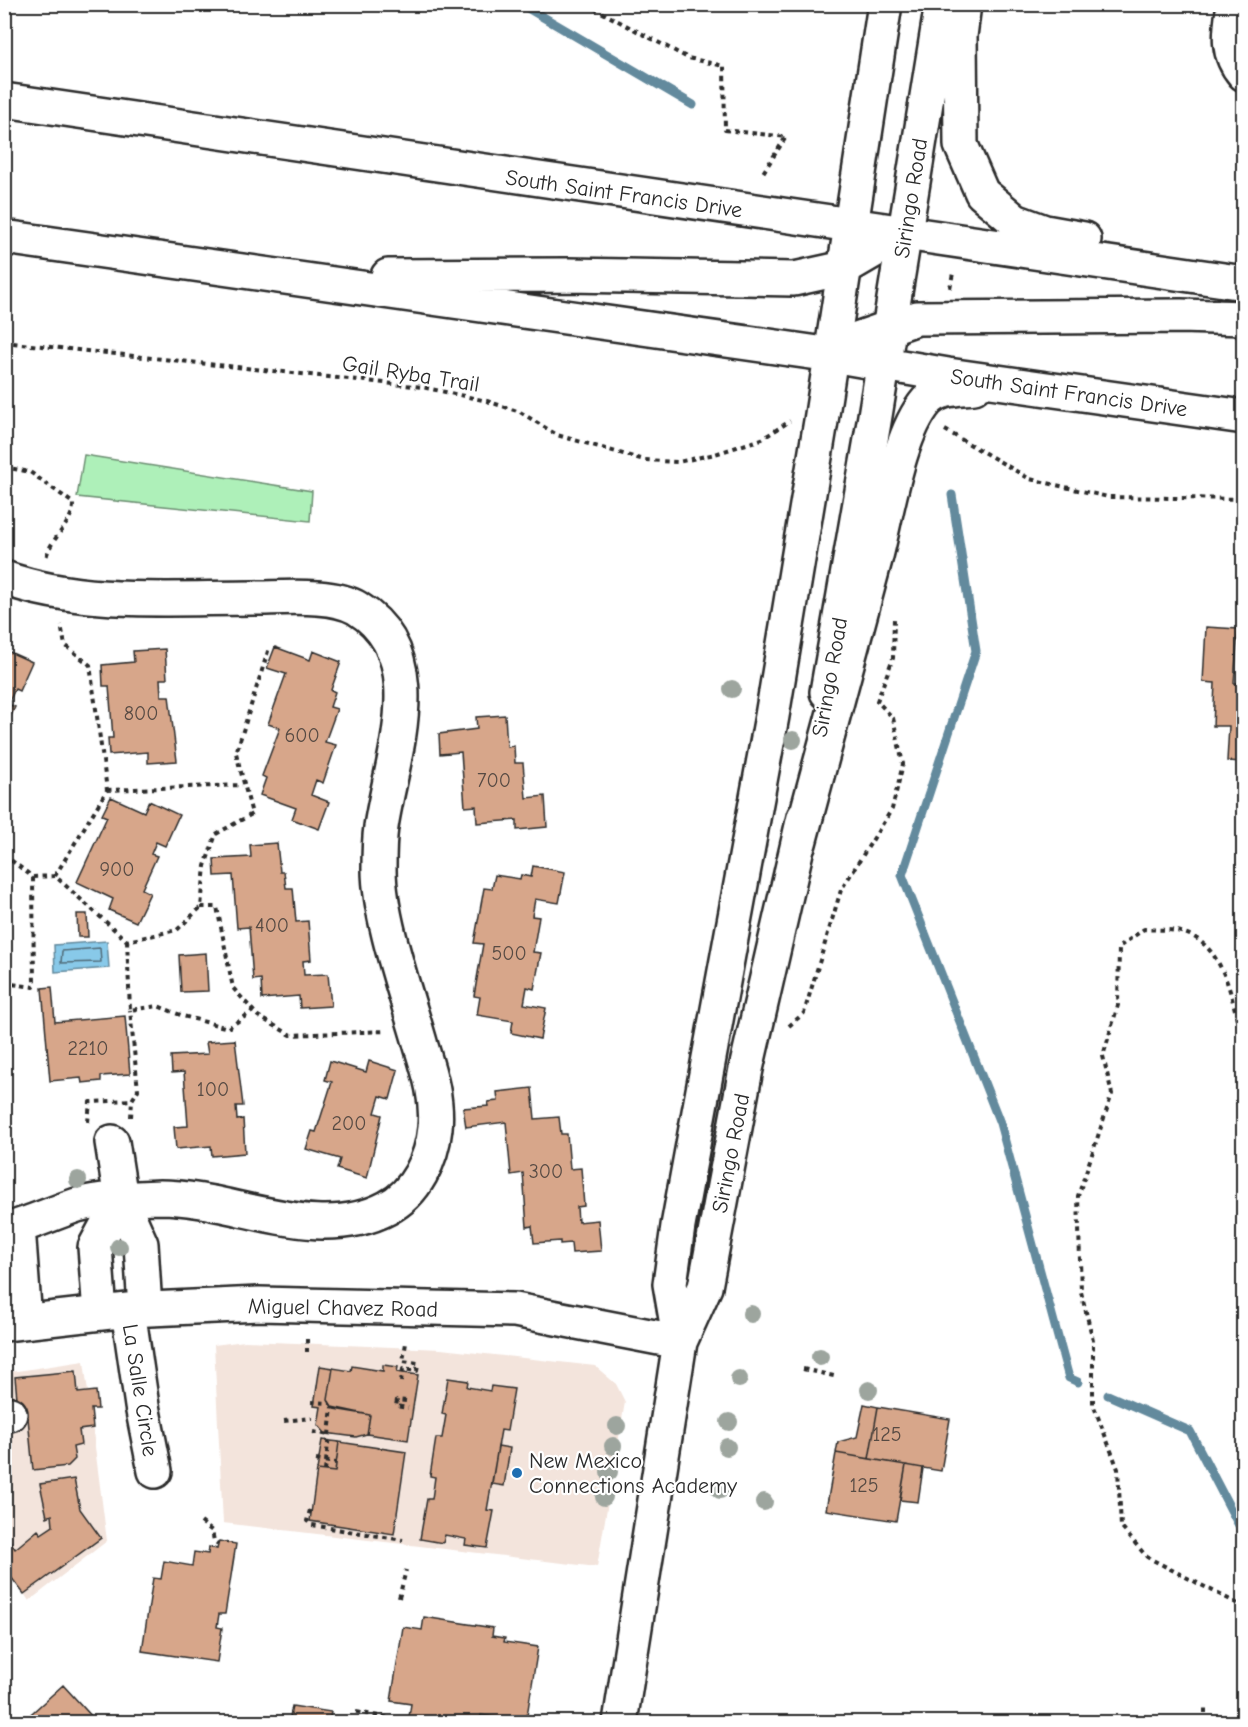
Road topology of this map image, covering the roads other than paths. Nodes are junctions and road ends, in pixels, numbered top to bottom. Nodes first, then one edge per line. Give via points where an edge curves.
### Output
1 (885, 4) edge
2 (942, 4) edge
3 (964, 4) edge
4 (1234, 4) edge
5 (1244, 74) edge
6 (4, 100) edge
7 (849, 226) junction
8 (904, 233) junction
9 (4, 237) edge
10 (844, 268) junction
11 (275, 276) junction
12 (1244, 277) edge
13 (1244, 283) edge
14 (1244, 318) edge
15 (889, 325) junction
16 (831, 355) junction
17 (882, 365) junction
18 (1008, 383) junction
19 (1244, 417) edge
20 (4, 578) edge
21 (799, 843) junction
22 (110, 1131) road end
23 (121, 1199) junction
24 (11, 1229) edge
25 (124, 1311) junction
26 (15, 1322) edge
27 (680, 1342) junction
28 (155, 1471) dead end
29 (620, 1722) edge

1 - 7 main road, Siringo Road
2 - 8 main road, Siringo Road
3 - 12 main road via 960,36 961,145 982,193 1016,221 1045,232 1112,244
4 - 5 main road via 1230,52
6 - 7 main road, South Saint Francis Drive
7 - 8 main road, South Saint Francis Drive
7 - 10 main road, Siringo Road
8 - 10 main road
8 - 13 main road, South Saint Francis Drive
8 - 15 main road, Siringo Road
9 - 11 main road, South Saint Francis Drive
10 - 11 main road via 794,279
10 - 16 main road, Siringo Road
11 - 16 main road, South Saint Francis Drive
14 - 15 main road via 948,316
15 - 16 main road via 842,344
15 - 17 main road, Siringo Road
16 - 17 main road, South Saint Francis Drive
16 - 27 main road, Siringo Road via 772,716 678,1226 670,1284
17 - 18 main road, South Saint Francis Drive
17 - 21 main road, Siringo Road
18 - 19 main road, South Saint Francis Drive
18 - 21 main road via 935,393 925,403 909,435
20 - 23 main road via 70,594 122,598 322,598 355,606 384,631 399,664 402,698 380,830 379,874 389,929 434,1090 435,1127 416,1185 389,1208 359,1218 323,1221 163,1197
21 - 27 main road, Siringo Road via 746,1069 705,1287
22 - 23 main road
23 - 24 main road via 80,1204
23 - 25 main road via 141,1244
23 - 25 main road via 95,1246
24 - 26 main road
25 - 26 main road, Miguel Chavez Road
25 - 27 main road, Miguel Chavez Road via 259,1304 514,1310
25 - 28 main road, La Salle Circle
27 - 29 main road, Siringo Road

